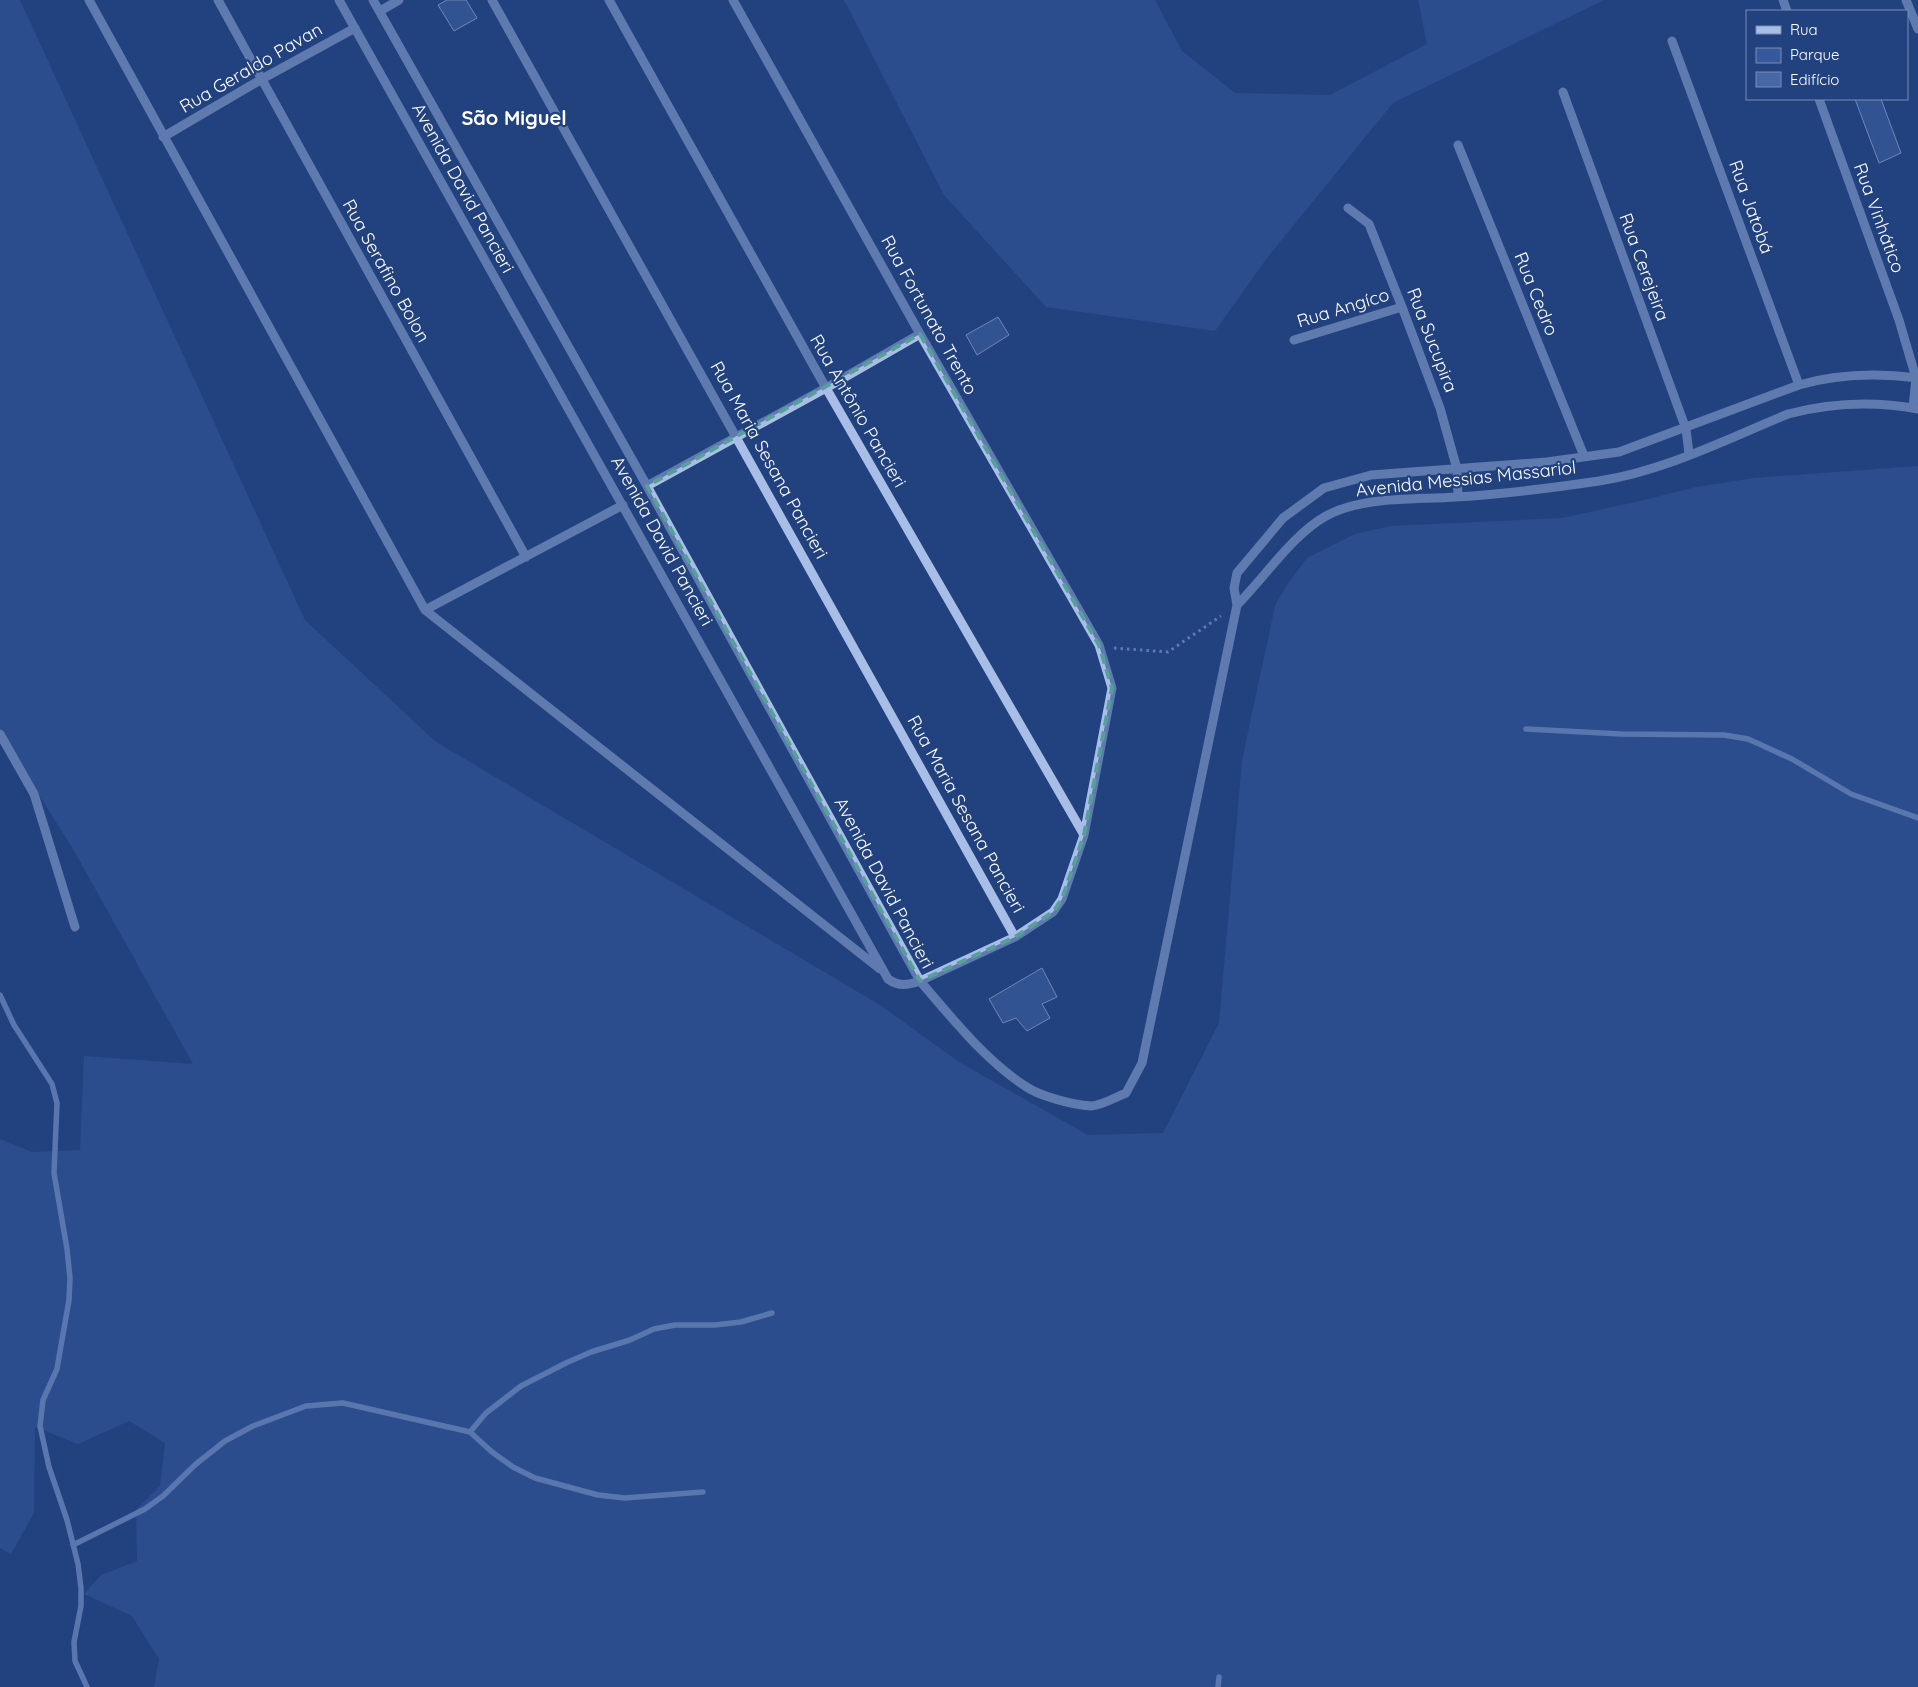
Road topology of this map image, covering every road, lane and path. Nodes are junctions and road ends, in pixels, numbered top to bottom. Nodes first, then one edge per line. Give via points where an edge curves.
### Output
1 (89, 0) edge
2 (218, 0) edge
3 (339, 0) edge
4 (373, 0) edge
5 (399, 0) edge
6 (492, 0) edge
7 (609, 0) edge
8 (733, 0) edge
9 (1906, 0) edge
10 (380, 11) junction
11 (355, 28) junction
12 (1918, 29) edge
13 (1672, 40) dead end
14 (262, 79) junction
15 (1563, 92) dead end
16 (1819, 100) edge
17 (163, 137) junction
18 (1458, 145) dead end
19 (1348, 208) dead end
20 (1402, 306) junction
21 (920, 334) junction
22 (1294, 340) dead end
23 (1917, 378) edge
24 (1799, 385) junction
25 (826, 388) junction
26 (1916, 408) edge
27 (1686, 428) junction
28 (736, 436) junction
29 (1689, 454) junction
30 (1584, 456) junction
31 (1457, 469) junction
32 (647, 486) junction
33 (1458, 497) junction
34 (623, 505) junction
35 (526, 557) junction
36 (1237, 604) junction
37 (426, 610) junction
38 (1098, 645) junction
39 (0, 734) edge
40 (1084, 836) junction
41 (75, 927) dead end
42 (1015, 937) junction
43 (884, 972) junction
44 (920, 981) junction

1 - 17 street
2 - 14 street, Rua Serafino Bolon
3 - 11 street, Avenida David Pancieri
4 - 10 street, Avenida David Pancieri
5 - 10 street
6 - 28 street, Rua Maria Sesana Pancieri
7 - 25 street, Rua Antônio Pancieri
8 - 21 street, Rua Fortunato Trento
9 - 12 street
10 - 32 street, Avenida David Pancieri
11 - 14 street, Rua Geraldo Pavan
11 - 34 street, Avenida David Pancieri
13 - 24 street, Rua Jatobá
14 - 17 street, Rua Geraldo Pavan
14 - 35 street, Rua Serafino Bolon
15 - 27 street, Rua Cerejeira
16 - 23 street, Rua Vinhático
17 - 37 street
18 - 30 street, Rua Cedro
19 - 20 street, Rua Sucupira via 1369,224
20 - 22 street, Rua Angíco
20 - 31 street, Rua Sucupira via 1440,408
21 - 25 street
21 - 38 street, Rua Fortunato Trento
23 - 24 street, Avenida Messias Massariol via 1836,377
23 - 26 street, Rua Vinhático
24 - 27 street, Avenida Messias Massariol
25 - 28 street
25 - 40 street, Rua Antônio Pancieri
26 - 29 street, Avenida Messias Massariol via 1837,404 1813,407
27 - 29 street, Rua Cerejeira
27 - 30 street, Avenida Messias Massariol via 1619,452
28 - 32 street
28 - 42 street, Rua Maria Sesana Pancieri
29 - 33 street, Avenida Messias Massariol via 1635,474 1600,481
30 - 31 street, Avenida Messias Massariol
31 - 33 street, Rua Sucupira
31 - 36 street, Avenida Messias Massariol via 1371,475 1324,488 1283,518 1237,572 1234,588
32 - 44 street, Avenida David Pancieri
33 - 36 street, Avenida Messias Massariol via 1378,502 1326,516 1305,532
34 - 35 street
34 - 43 street, Avenida David Pancieri
35 - 37 street
36 - 38 path via 1168,652 1121,650
36 - 44 street via 1142,1063 1126,1093 1092,1106 1059,1100 1026,1088 956,1024
37 - 43 street
38 - 40 street, Rua Fortunato Trento via 1112,688
39 - 41 street via 34,794
40 - 42 street, Rua Fortunato Trento via 1058,905 1053,912
42 - 44 street, Rua Fortunato Trento
43 - 44 street, Avenida David Pancieri via 888,979 899,985

